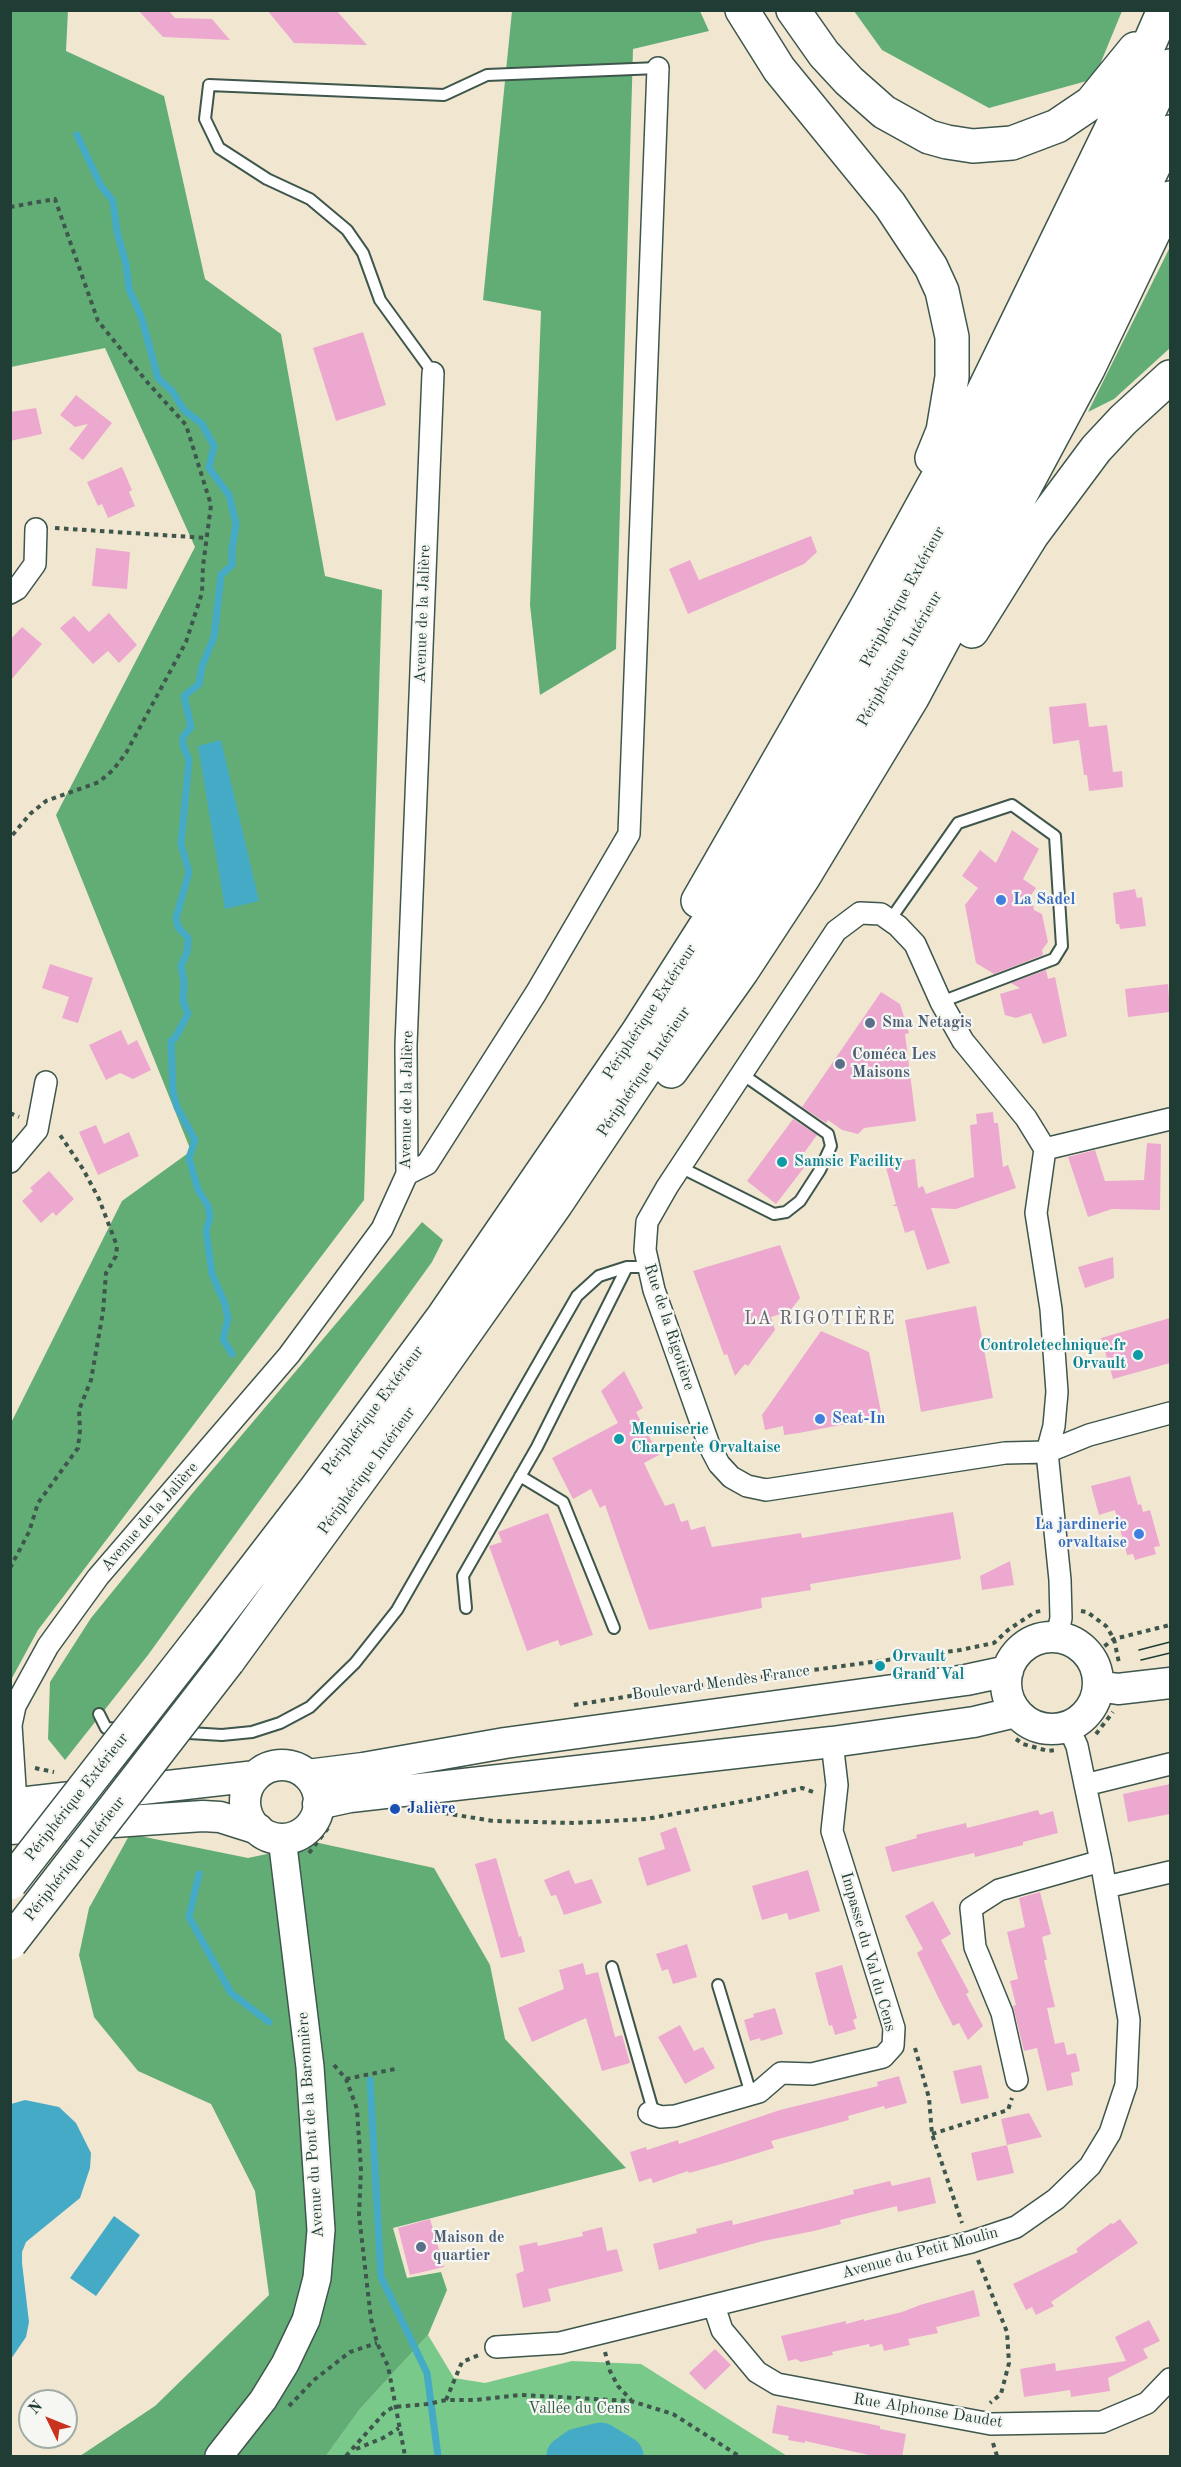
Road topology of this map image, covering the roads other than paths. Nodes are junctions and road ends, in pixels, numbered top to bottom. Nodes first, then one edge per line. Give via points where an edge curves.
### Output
1 (742, 10) edge
2 (793, 10) edge
3 (1159, 23) edge
4 (1170, 66) edge
5 (658, 68) joint
6 (1170, 132) edge
7 (1170, 198) edge
8 (433, 373) joint
9 (1170, 377) edge
10 (913, 523) junction
11 (36, 529) road end
12 (10, 593) edge
13 (912, 698) junction
14 (890, 920) junction
15 (940, 1002) junction
16 (638, 1032) junction
17 (742, 1074) junction
18 (46, 1082) dead end
19 (1170, 1119) edge
20 (1045, 1149) junction
21 (10, 1162) edge
22 (584, 1162) junction
23 (680, 1167) junction
24 (407, 1174) junction
25 (627, 1267) junction
26 (649, 1267) junction
27 (1170, 1413) edge
28 (1047, 1452) junction
29 (520, 1476) junction
30 (466, 1608) dead end
31 (614, 1628) dead end
32 (1057, 1637) junction
33 (1008, 1671) junction
34 (1170, 1683) edge
35 (1098, 1686) junction
36 (1016, 1712) junction
37 (99, 1714) dead end
38 (1068, 1726) junction
39 (832, 1742) junction
40 (302, 1763) junction
41 (1170, 1764) edge
42 (259, 1766) junction
43 (1085, 1785) junction
44 (326, 1813) junction
45 (13, 1816) edge
46 (270, 1834) junction
47 (1101, 1861) junction
48 (1170, 1872) edge
49 (10, 1882) edge
50 (1106, 1887) junction
51 (10, 1943) edge
52 (612, 1967) dead end
53 (718, 1985) dead end
54 (1017, 2080) road end
55 (751, 2094) junction
56 (652, 2114) joint
57 (714, 2306) junction
58 (496, 2347) road end
59 (1170, 2379) edge
60 (219, 2457) edge

1 - 10 highway via 779,69 896,213 942,291 952,337 952,377 943,431 922,482
2 - 3 highway via 824,54 884,112 929,137 973,146 1012,144 1058,126 1090,103
3 - 10 highway via 1012,335
4 - 16 highway, Périphérique Extérieur via 1045,331 908,590 801,773
5 - 8 lane via 487,75 444,95 209,85 205,118 219,148 267,179 310,199 347,230 363,253 380,300
5 - 24 street via 629,834 536,993 426,1164
6 - 22 highway, Périphérique Intérieur via 1040,403 926,616 773,874
7 - 13 highway via 1088,369
8 - 24 street, Avenue de la Jalière via 406,1045
9 - 13 highway via 1096,449 1032,535 934,683
10 - 16 highway via 638,999
11 - 12 street via 35,564
13 - 22 highway via 742,971 627,1131
14 - 15 street via 915,944
14 - 15 lane via 958,823 1012,805 1054,836 1062,946 1054,959
14 - 17 street, Rue de la Rigotière via 881,915 860,914 836,931
15 - 20 street via 963,1041 1026,1118
16 - 49 highway, Périphérique Extérieur, bridge via 443,1317 315,1490
17 - 23 street, Rue de la Rigotière
17 - 23 lane via 828,1134 831,1146 810,1186 786,1212 774,1214
18 - 21 street via 37,1130
19 - 20 street
20 - 28 street via 1036,1213 1051,1309 1057,1392
22 - 51 highway, Périphérique Intérieur, bridge via 228,1661
23 - 26 street, Rue de la Rigotière via 647,1222 645,1250
24 - 45 street, Avenue de la Jalière via 382,1229 289,1355 98,1577 48,1646 15,1706 10,1725
25 - 26 lane
25 - 29 lane
25 - 37 lane via 599,1276 577,1296 397,1610 356,1663 310,1707 252,1732 222,1735 106,1728
26 - 28 street, Rue de la Rigotière via 709,1445 718,1464 731,1478 747,1486 766,1490 1005,1453
27 - 28 street via 1089,1435
28 - 32 street via 1060,1580
29 - 30 lane via 463,1576
29 - 31 lane via 563,1502
32 - 33 main road via 1029,1643 1018,1652
32 - 35 main road via 1075,1643 1090,1657 1097,1671
33 - 36 main road via 1007,1689
33 - 40 main road, Boulevard Mendès France via 506,1743 363,1768
34 - 35 main road via 1118,1689
35 - 38 main road via 1089,1710
36 - 38 main road via 1043,1728
36 - 39 main road via 974,1722
38 - 43 street, Avenue du Petit Moulin via 1077,1746
39 - 44 main road via 350,1797
39 - 55 street, Impasse du Val du Cens via 837,1785 832,1831 894,2028 893,2046 883,2057 812,2074 781,2073
40 - 42 main road via 264,1770
40 - 44 main road
41 - 43 street
42 - 45 main road
42 - 46 main road via 245,1803 248,1815
43 - 47 street, Avenue du Petit Moulin
44 - 46 main road via 315,1817 293,1837
45 - 46 main road via 220,1817
46 - 60 street, Avenue du Pont de la Baronnière via 310,2067 321,2230 317,2278 306,2320 285,2364
47 - 50 street, Avenue du Petit Moulin
47 - 54 street via 999,1890 971,1908 975,1947 1002,2013
48 - 50 street
50 - 57 street, Avenue du Petit Moulin via 1129,2020 1126,2085 1110,2133 1090,2166 1056,2199 1016,2227 971,2242
52 - 56 lane
53 - 55 lane
55 - 56 street, Impasse du Val du Cens via 675,2116
57 - 58 street, Avenue du Petit Moulin via 560,2343
57 - 59 street, Rue Alphonse Daudet via 722,2330 757,2372 777,2384 991,2424 1102,2422 1147,2403

